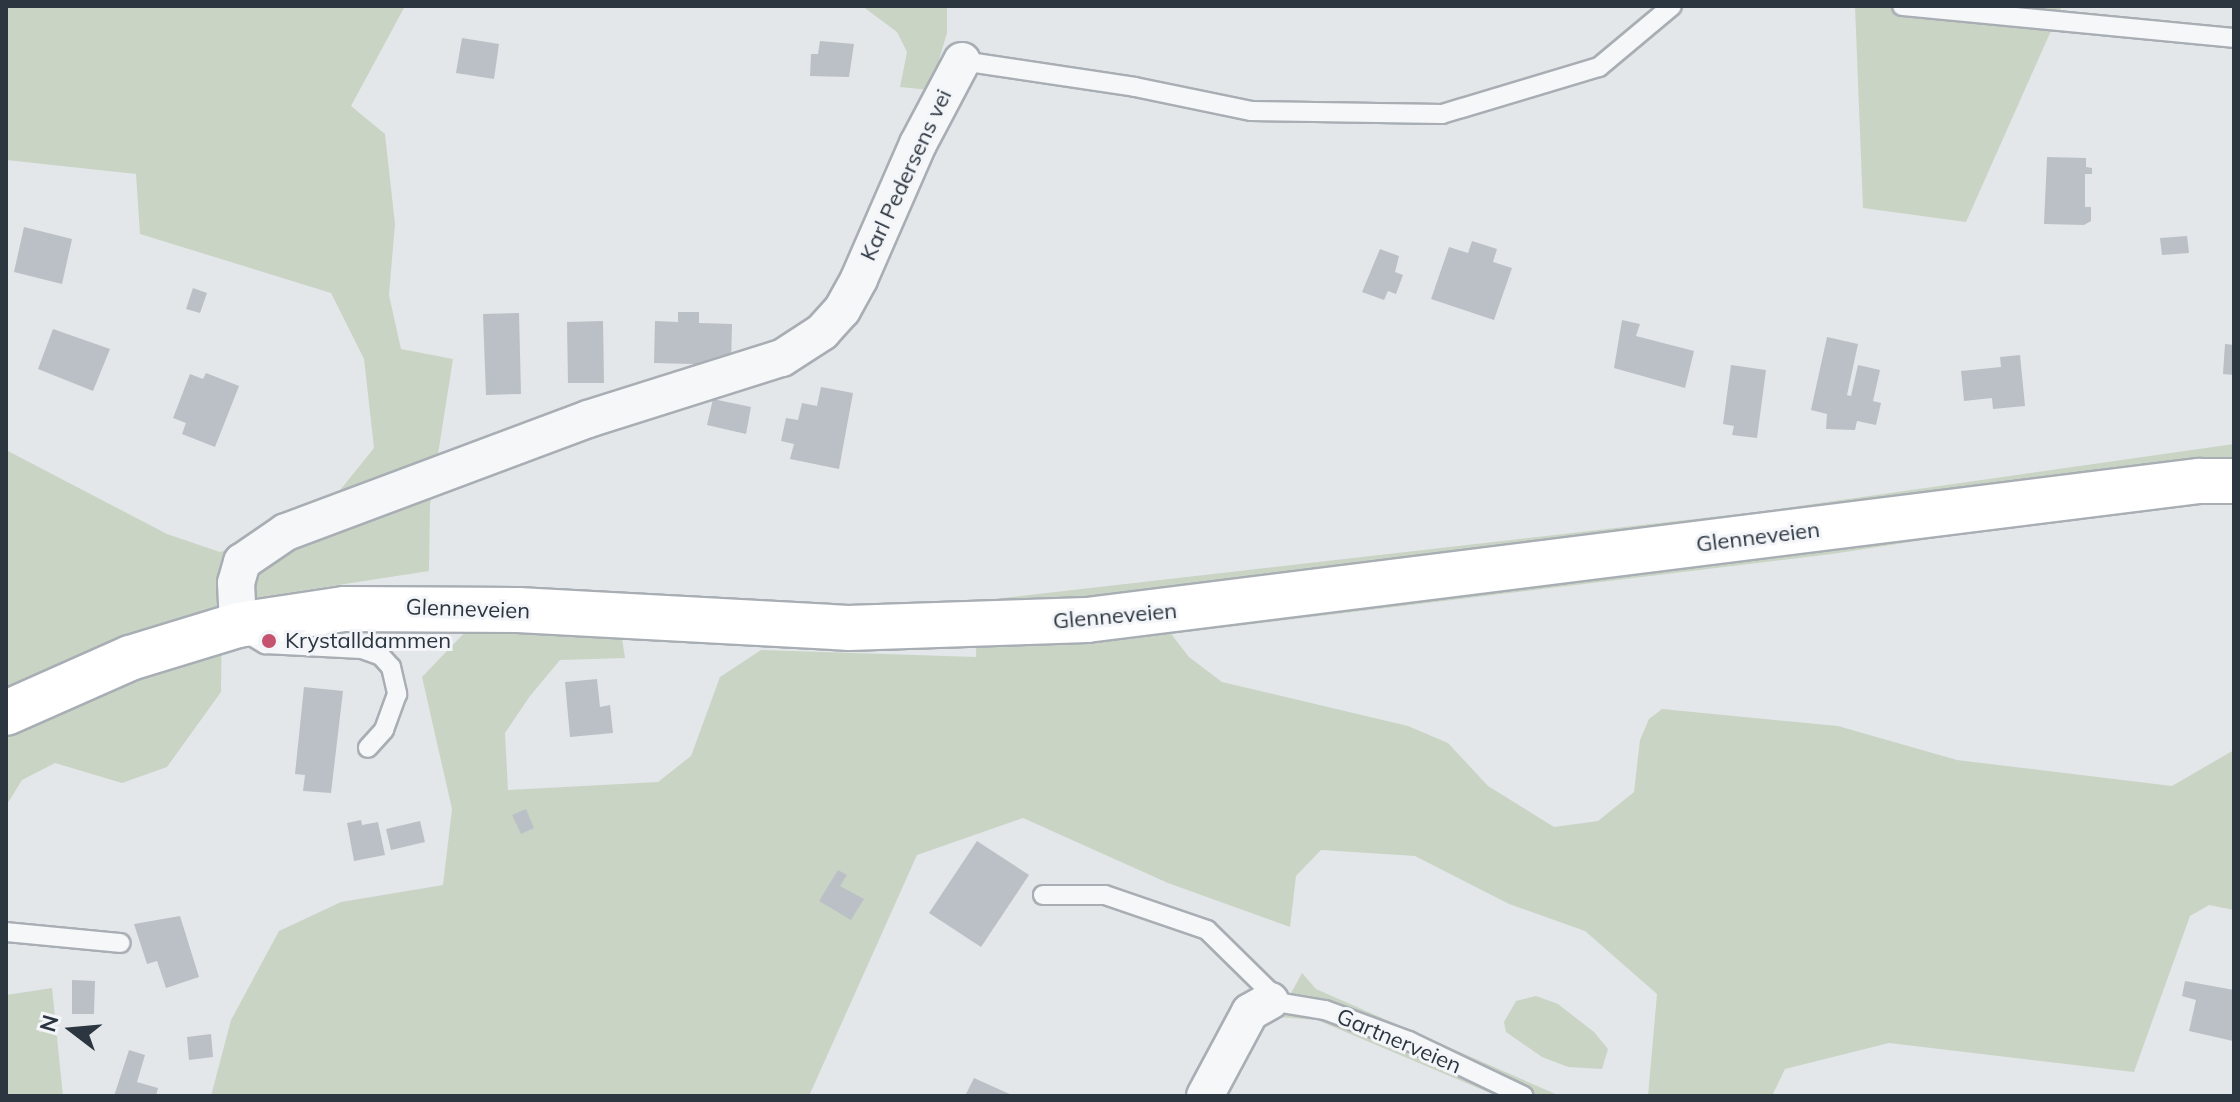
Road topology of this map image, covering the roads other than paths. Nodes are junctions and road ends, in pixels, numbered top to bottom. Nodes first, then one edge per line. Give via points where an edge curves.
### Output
1 (1672, 6) edge
2 (1902, 6) edge
3 (2234, 38) edge
4 (962, 61) joint
5 (2234, 481) edge
6 (238, 625) junction
7 (6, 713) edge
8 (368, 748) dead end
9 (1043, 895) dead end
10 (6, 932) edge
11 (120, 943) dead end
12 (1270, 1001) junction
13 (1205, 1096) edge
14 (1524, 1096) edge

1 - 4 lane, Karl Pedersens vei via 1590,71 1442,114 1251,111 1093,79
2 - 3 lane
4 - 6 street, Karl Pedersens vei via 918,144 859,279 822,332 782,358 588,419 286,532 242,562 236,583
5 - 6 main road, Glenneveien via 2170,484 1087,620 848,628 405,606 289,615
6 - 7 main road, Glenneveien via 130,658
6 - 8 lane via 265,644 362,649 381,656 391,667 397,694 384,730
9 - 12 lane via 1105,895 1207,930 1268,990
10 - 11 lane
12 - 13 street via 1250,1012
12 - 14 lane, Gartnerveien via 1325,1010 1409,1041

